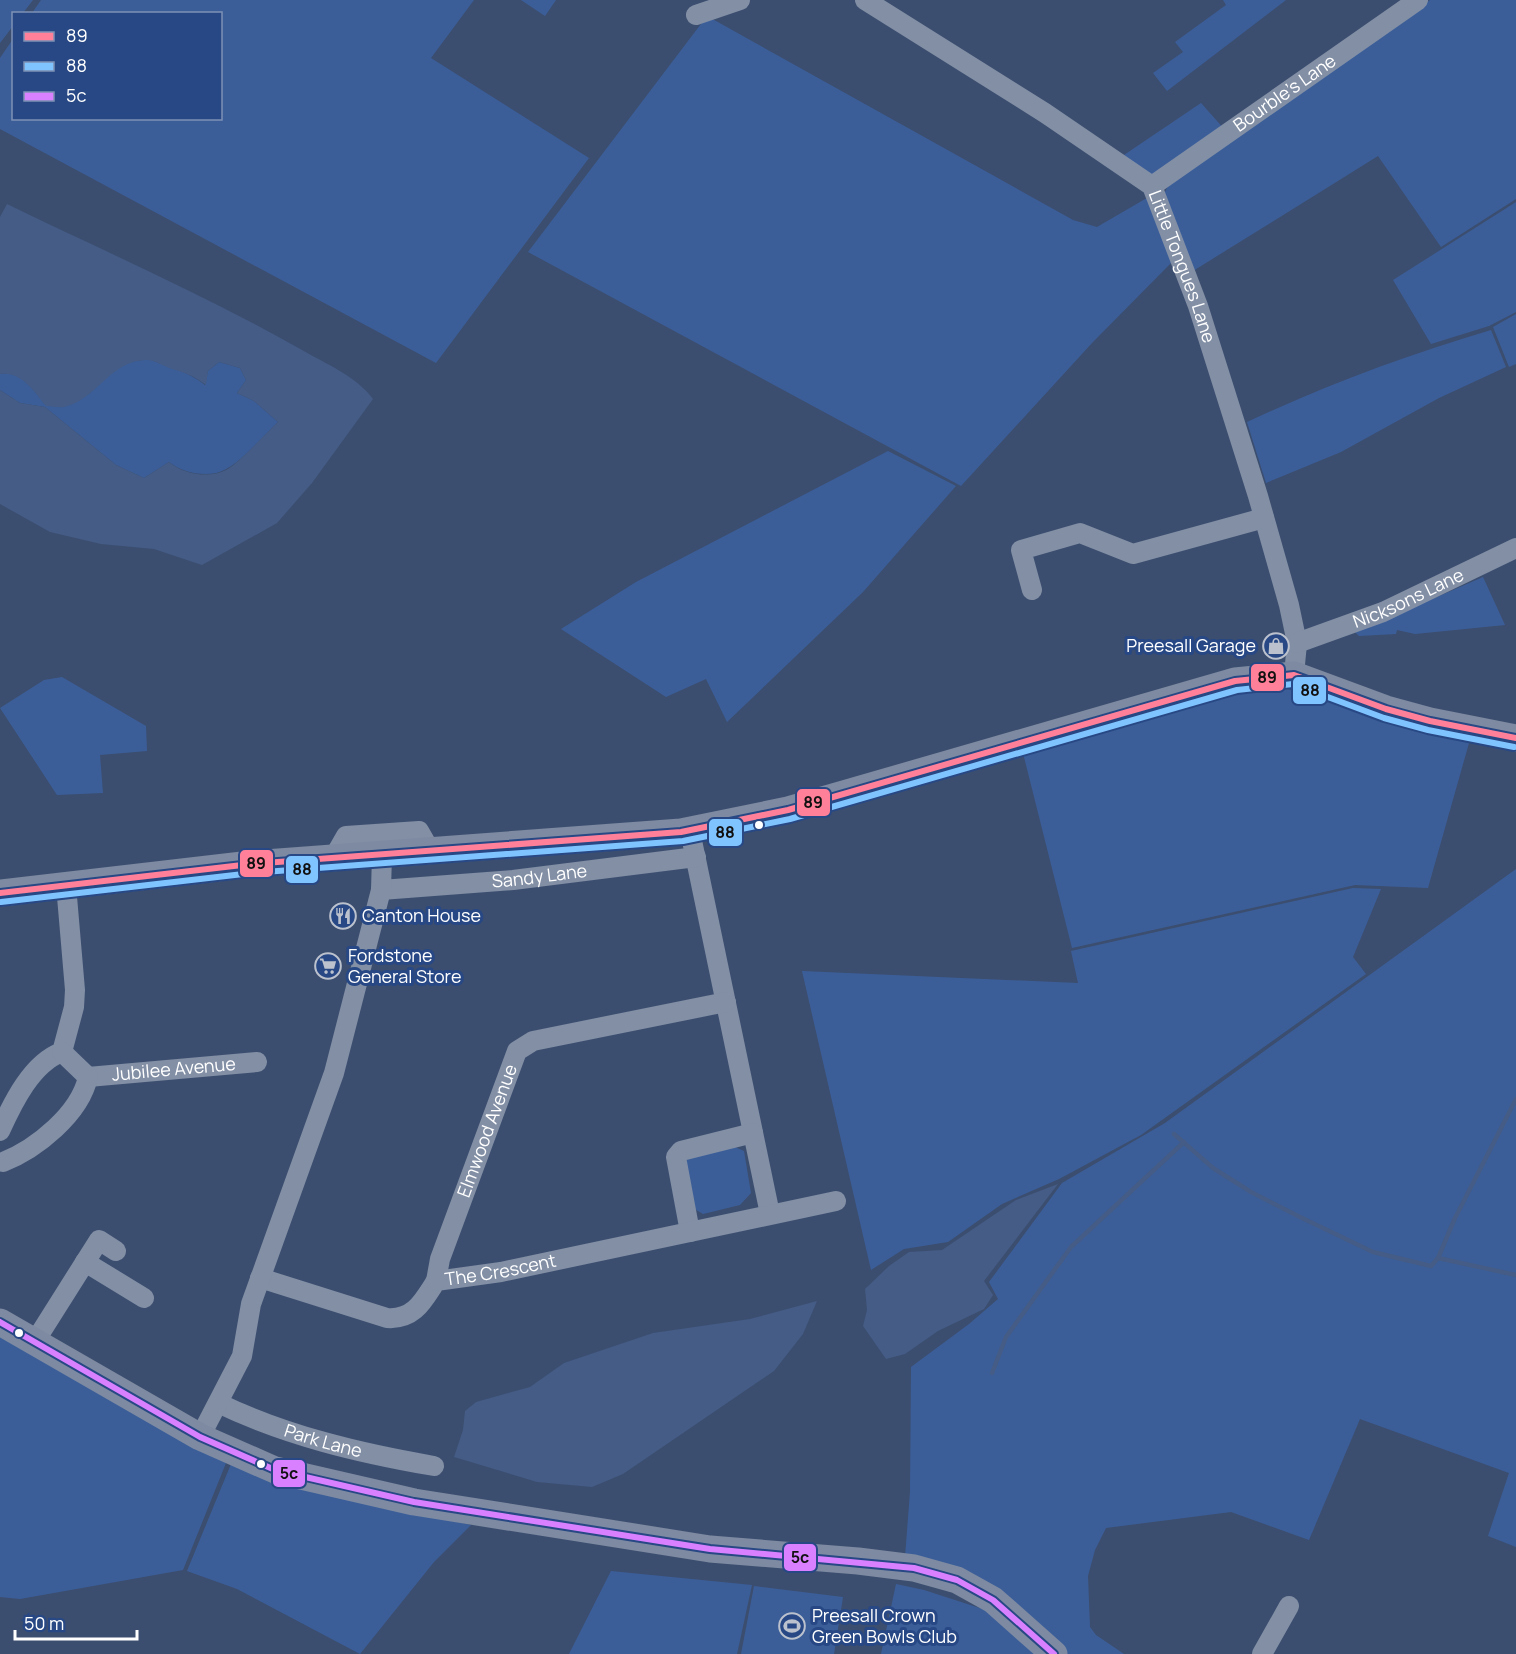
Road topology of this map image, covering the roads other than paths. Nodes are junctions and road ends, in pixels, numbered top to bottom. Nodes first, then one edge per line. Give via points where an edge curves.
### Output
1 (740, 0) edge
2 (866, 0) edge
3 (884, 0) edge
4 (1418, 0) edge
5 (696, 15) dead end
6 (985, 77) junction
7 (1152, 186) junction
8 (1264, 518) junction
9 (1516, 548) edge
10 (1032, 590) dead end
11 (1297, 643) junction
12 (1294, 675) junction
13 (1516, 738) edge
14 (690, 831) junction
15 (431, 852) junction
16 (382, 855) junction
17 (334, 857) junction
18 (696, 857) junction
19 (66, 885) junction
20 (381, 890) junction
21 (0, 893) edge
22 (726, 1002) junction
23 (62, 1052) junction
24 (257, 1062) dead end
25 (88, 1077) junction
26 (0, 1131) edge
27 (753, 1133) junction
28 (1, 1161) edge
29 (836, 1201) dead end
30 (770, 1214) junction
31 (690, 1232) junction
32 (116, 1251) dead end
33 (85, 1262) junction
34 (260, 1278) junction
35 (436, 1281) junction
36 (144, 1298) dead end
37 (0, 1322) edge
38 (34, 1343) junction
39 (218, 1403) junction
40 (200, 1437) junction
41 (434, 1466) dead end
42 (1289, 1606) dead end
43 (1054, 1654) edge
44 (1262, 1654) edge

1 - 5 street
2 - 6 street, Little Tongues Lane
3 - 6 street via 957,48
4 - 7 street, Bourble's Lane
6 - 7 street, Little Tongues Lane
7 - 8 street, Little Tongues Lane via 1198,306
8 - 10 street via 1133,554 1080,534 1021,550
8 - 11 street, Little Tongues Lane
9 - 11 street, Nicksons Lane via 1383,612
11 - 12 street, Little Tongues Lane
12 - 13 main road, Sandy Lane via 1430,722
12 - 14 main road, Sandy Lane via 1235,681 788,810
14 - 15 main road, Sandy Lane
14 - 18 street
15 - 16 main road, Sandy Lane
15 - 17 street via 419,831 346,836
16 - 17 main road, Sandy Lane
16 - 20 street
17 - 19 main road, Sandy Lane
18 - 20 street, Sandy Lane via 513,880
18 - 22 street
19 - 21 main road, Sandy Lane
19 - 23 street via 75,990
20 - 34 street via 334,1073
22 - 27 street
22 - 35 street, Elmwood Avenue via 523,1044 513,1058
23 - 25 street
23 - 26 street via 40,1066 16,1098
24 - 25 street, Jubilee Avenue
25 - 28 street via 86,1088 51,1132 36,1146
27 - 30 street
27 - 31 street via 681,1151 676,1157
29 - 30 street, The Crescent
30 - 31 street, The Crescent
31 - 35 street, The Crescent via 490,1274
32 - 33 street via 99,1240
33 - 36 street
33 - 38 street
34 - 35 street, The Crescent via 400,1319 412,1314
34 - 39 street via 246,1322 242,1356
37 - 38 main road
38 - 40 main road
39 - 40 street
39 - 41 street, Park Lane via 313,1440
40 - 43 main road via 275,1470 414,1502 710,1549 858,1560 935,1574 993,1600
42 - 44 street

